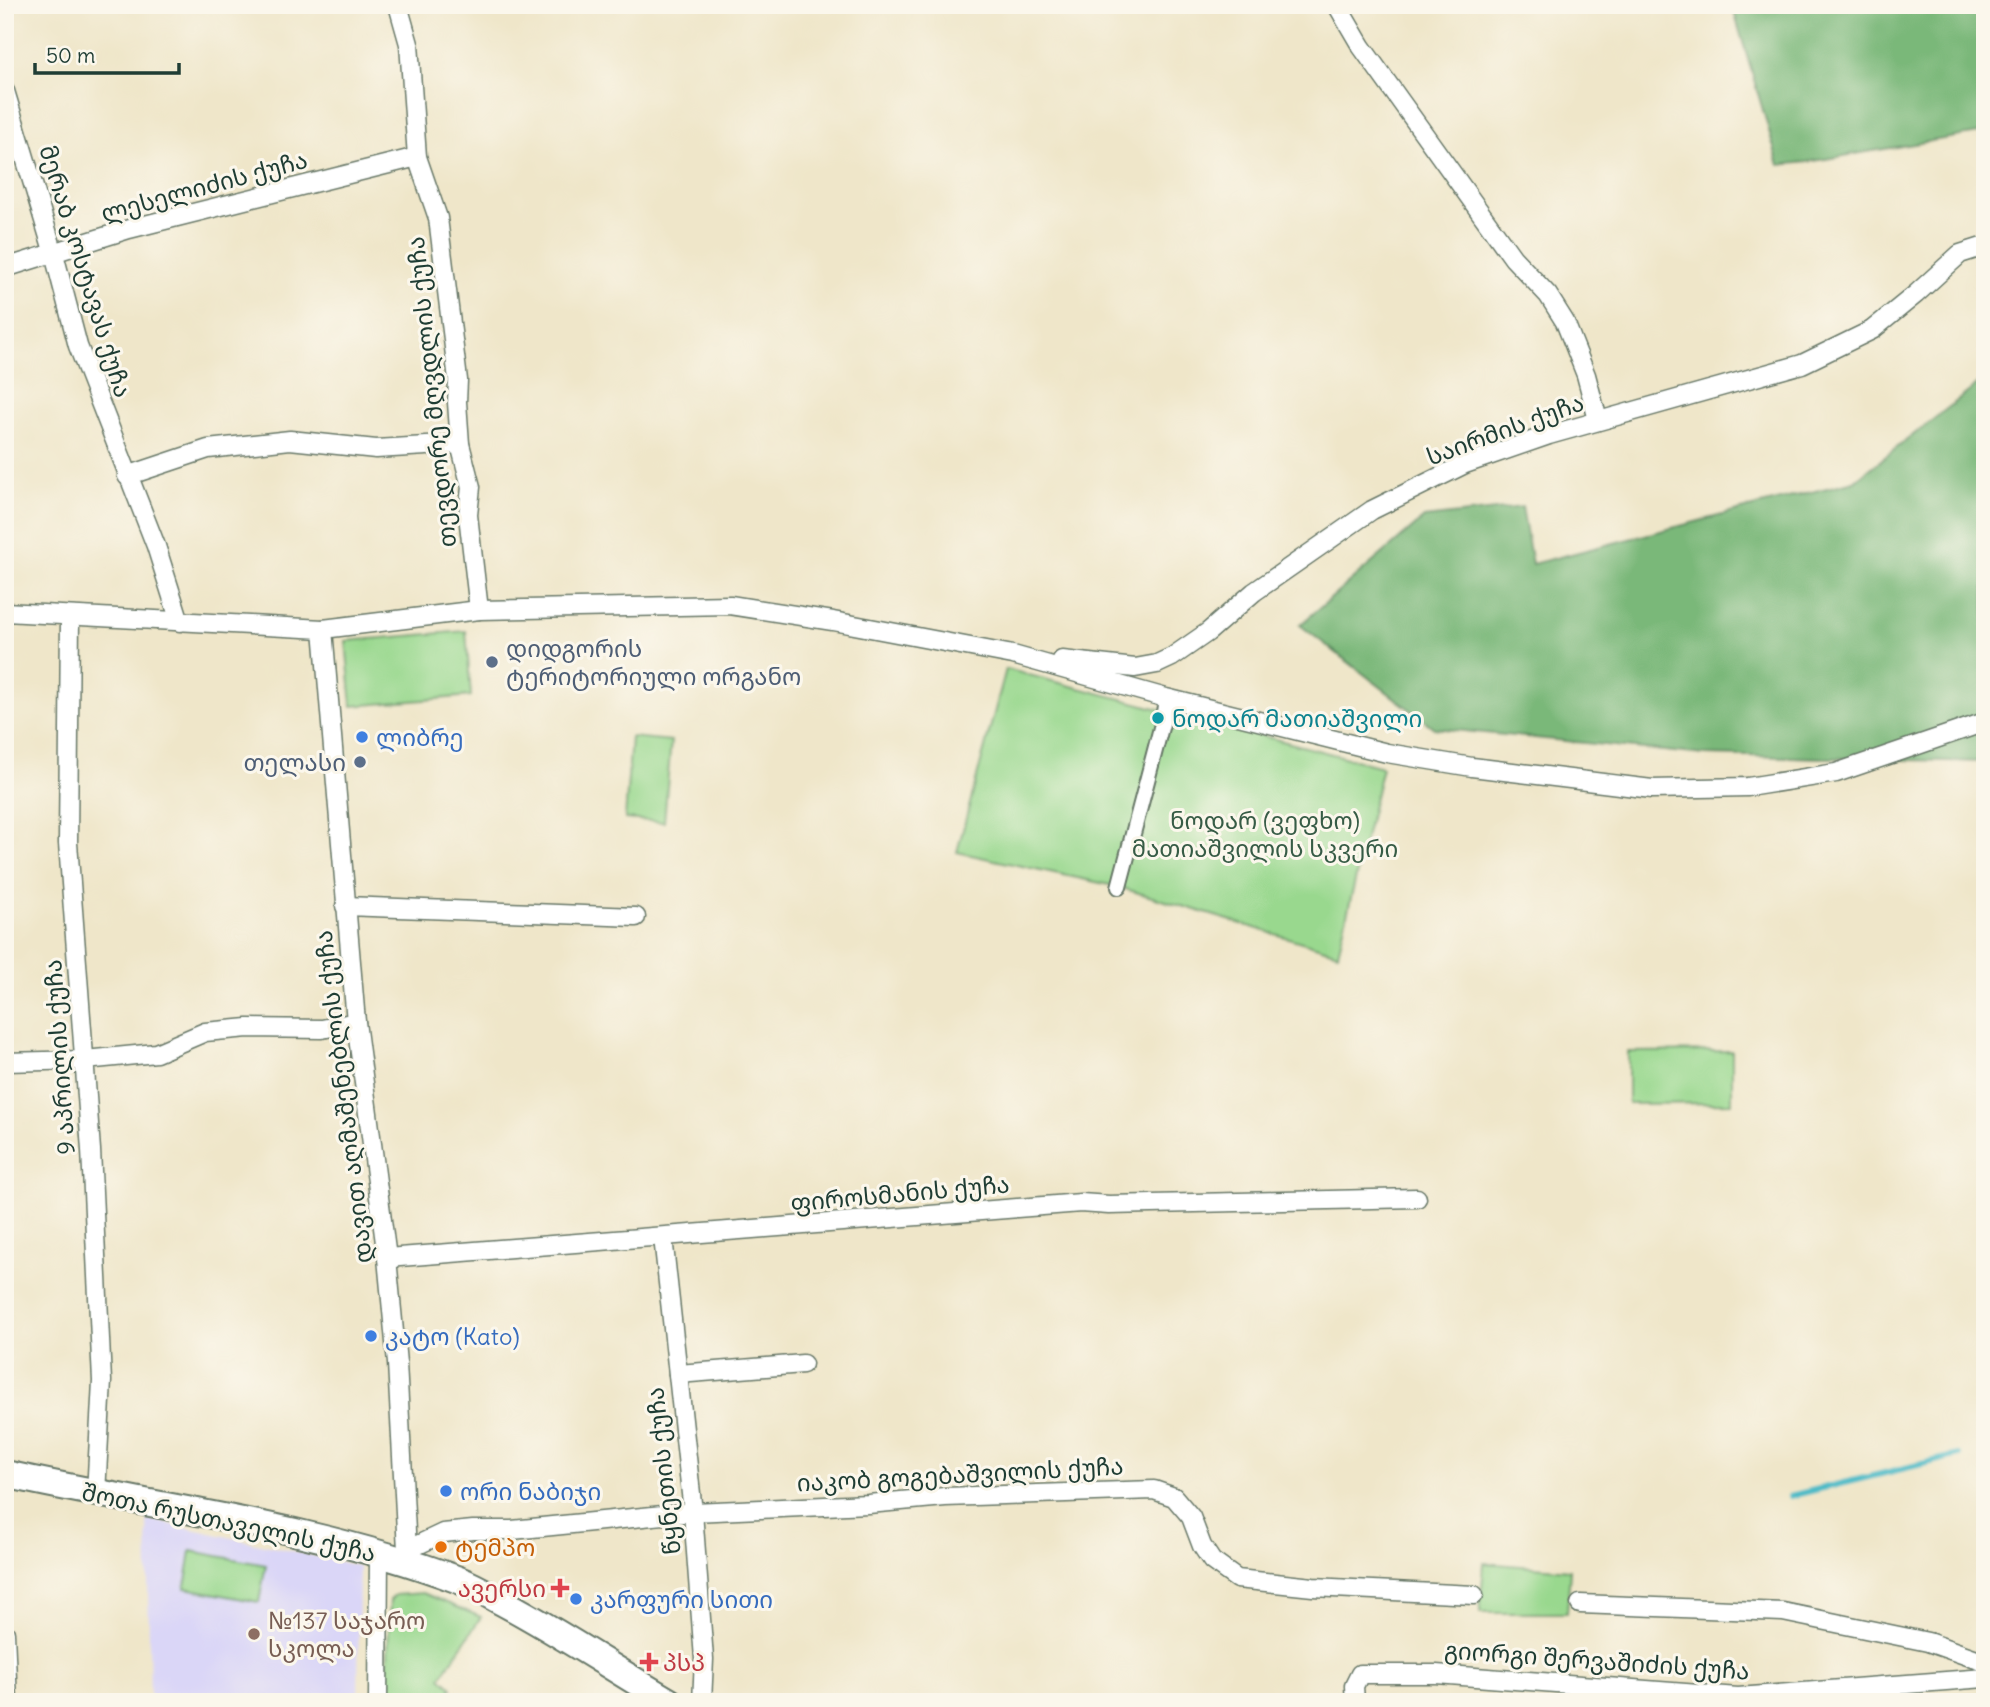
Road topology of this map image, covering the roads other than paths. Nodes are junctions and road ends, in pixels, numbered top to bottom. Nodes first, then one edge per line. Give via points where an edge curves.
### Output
1 (398, 5) edge
2 (1337, 5) edge
3 (5, 92) edge
4 (417, 157) junction
5 (1985, 246) edge
6 (54, 254) junction
7 (5, 268) edge
8 (1598, 421) junction
9 (460, 444) junction
10 (127, 476) junction
11 (479, 610) junction
12 (5, 612) edge
13 (70, 617) junction
14 (180, 622) junction
15 (323, 629) junction
16 (1013, 655) junction
17 (1166, 698) junction
18 (1985, 722) edge
19 (1119, 887) dead end
20 (345, 906) junction
21 (636, 917) dead end
22 (356, 1022) junction
23 (85, 1060) junction
24 (5, 1062) edge
25 (1418, 1198) dead end
26 (663, 1237) junction
27 (387, 1258) junction
28 (803, 1364) dead end
29 (678, 1374) junction
30 (5, 1474) edge
31 (96, 1494) junction
32 (693, 1512) junction
33 (379, 1552) junction
34 (406, 1555) junction
35 (1474, 1595) dead end
36 (1580, 1604) dead end
37 (5, 1633) edge
38 (1985, 1662) edge
39 (1985, 1678) edge
40 (1737, 1699) edge
41 (8, 1702) edge
42 (378, 1702) edge
43 (670, 1702) edge
44 (702, 1702) edge
45 (1354, 1702) edge

1 - 4 street, თევდორე მღვდლის ქუჩა via 409,44
2 - 8 street via 1361,46 1513,258 1548,295 1565,322
3 - 6 street, მერაბ კოსტავას ქუჩა
4 - 6 street, ლესელიძის ქუჩა via 129,229
4 - 9 street, თევდორე მღვდლის ქუჩა via 438,218 458,380
5 - 8 street, საირმის ქუჩა via 1960,254 1871,330 1802,364
6 - 7 street, ლესელიძის ქუჩა
6 - 10 street, მერაბ კოსტავას ქუჩა via 78,346
8 - 16 street, საირმის ქუჩა via 1465,464 1372,510 1254,592 1199,639 1157,664 1135,668
9 - 10 street via 376,449 290,440 208,449
9 - 11 street, თევდორე მღვდლის ქუჩა via 471,487 468,515
10 - 14 street, მერაბ კოსტავას ქუჩა via 156,545
11 - 15 street
11 - 16 street via 730,606
12 - 13 street
13 - 14 street
13 - 23 street, 9 აპრილის ქუჩა via 68,843
14 - 15 street
15 - 20 street, დავით აღმაშენებლის ქუჩა
16 - 17 street
17 - 18 street via 1387,753 1652,789 1748,786 1836,773
17 - 19 street
20 - 21 street
20 - 22 street, დავით აღმაშენებლის ქუჩა
22 - 23 street via 322,1029 205,1032 156,1053
22 - 27 street, დავით აღმაშენებლის ქუჩა
23 - 24 street
23 - 31 street, 9 აპრილის ქუჩა via 102,1381
25 - 26 street, ფიროსმანის ქუჩა via 1081,1203
26 - 27 street, ფიროსმანის ქუჩა
26 - 29 street, წყნეთის ქუჩა
27 - 34 street, დავით აღმაშენებლის ქუჩა
28 - 29 street
29 - 32 street, წყნეთის ქუჩა
30 - 31 main road, შოთა რუსთაველის ქუჩა
31 - 33 main road, შოთა რუსთაველის ქუჩა
32 - 34 street, იაკობ გოგებაშვილის ქუჩა via 443,1533
32 - 35 street, იაკობ გოგებაშვილის ქუჩა via 1154,1490 1174,1497 1191,1517 1212,1561 1237,1579 1303,1587
32 - 44 street, წყნეთის ქუჩა via 704,1659
33 - 34 main road, შოთა რუსთაველის ქუჩა
33 - 42 street
34 - 43 main road, შოთა რუსთაველის ქუჩა via 523,1613
36 - 38 street via 1783,1612 1928,1642
37 - 41 street
39 - 40 street, გიორგი შერვაშიძის ქუჩა
40 - 45 street, გიორგი შერვაშიძის ქუჩა via 1378,1673 1360,1674

